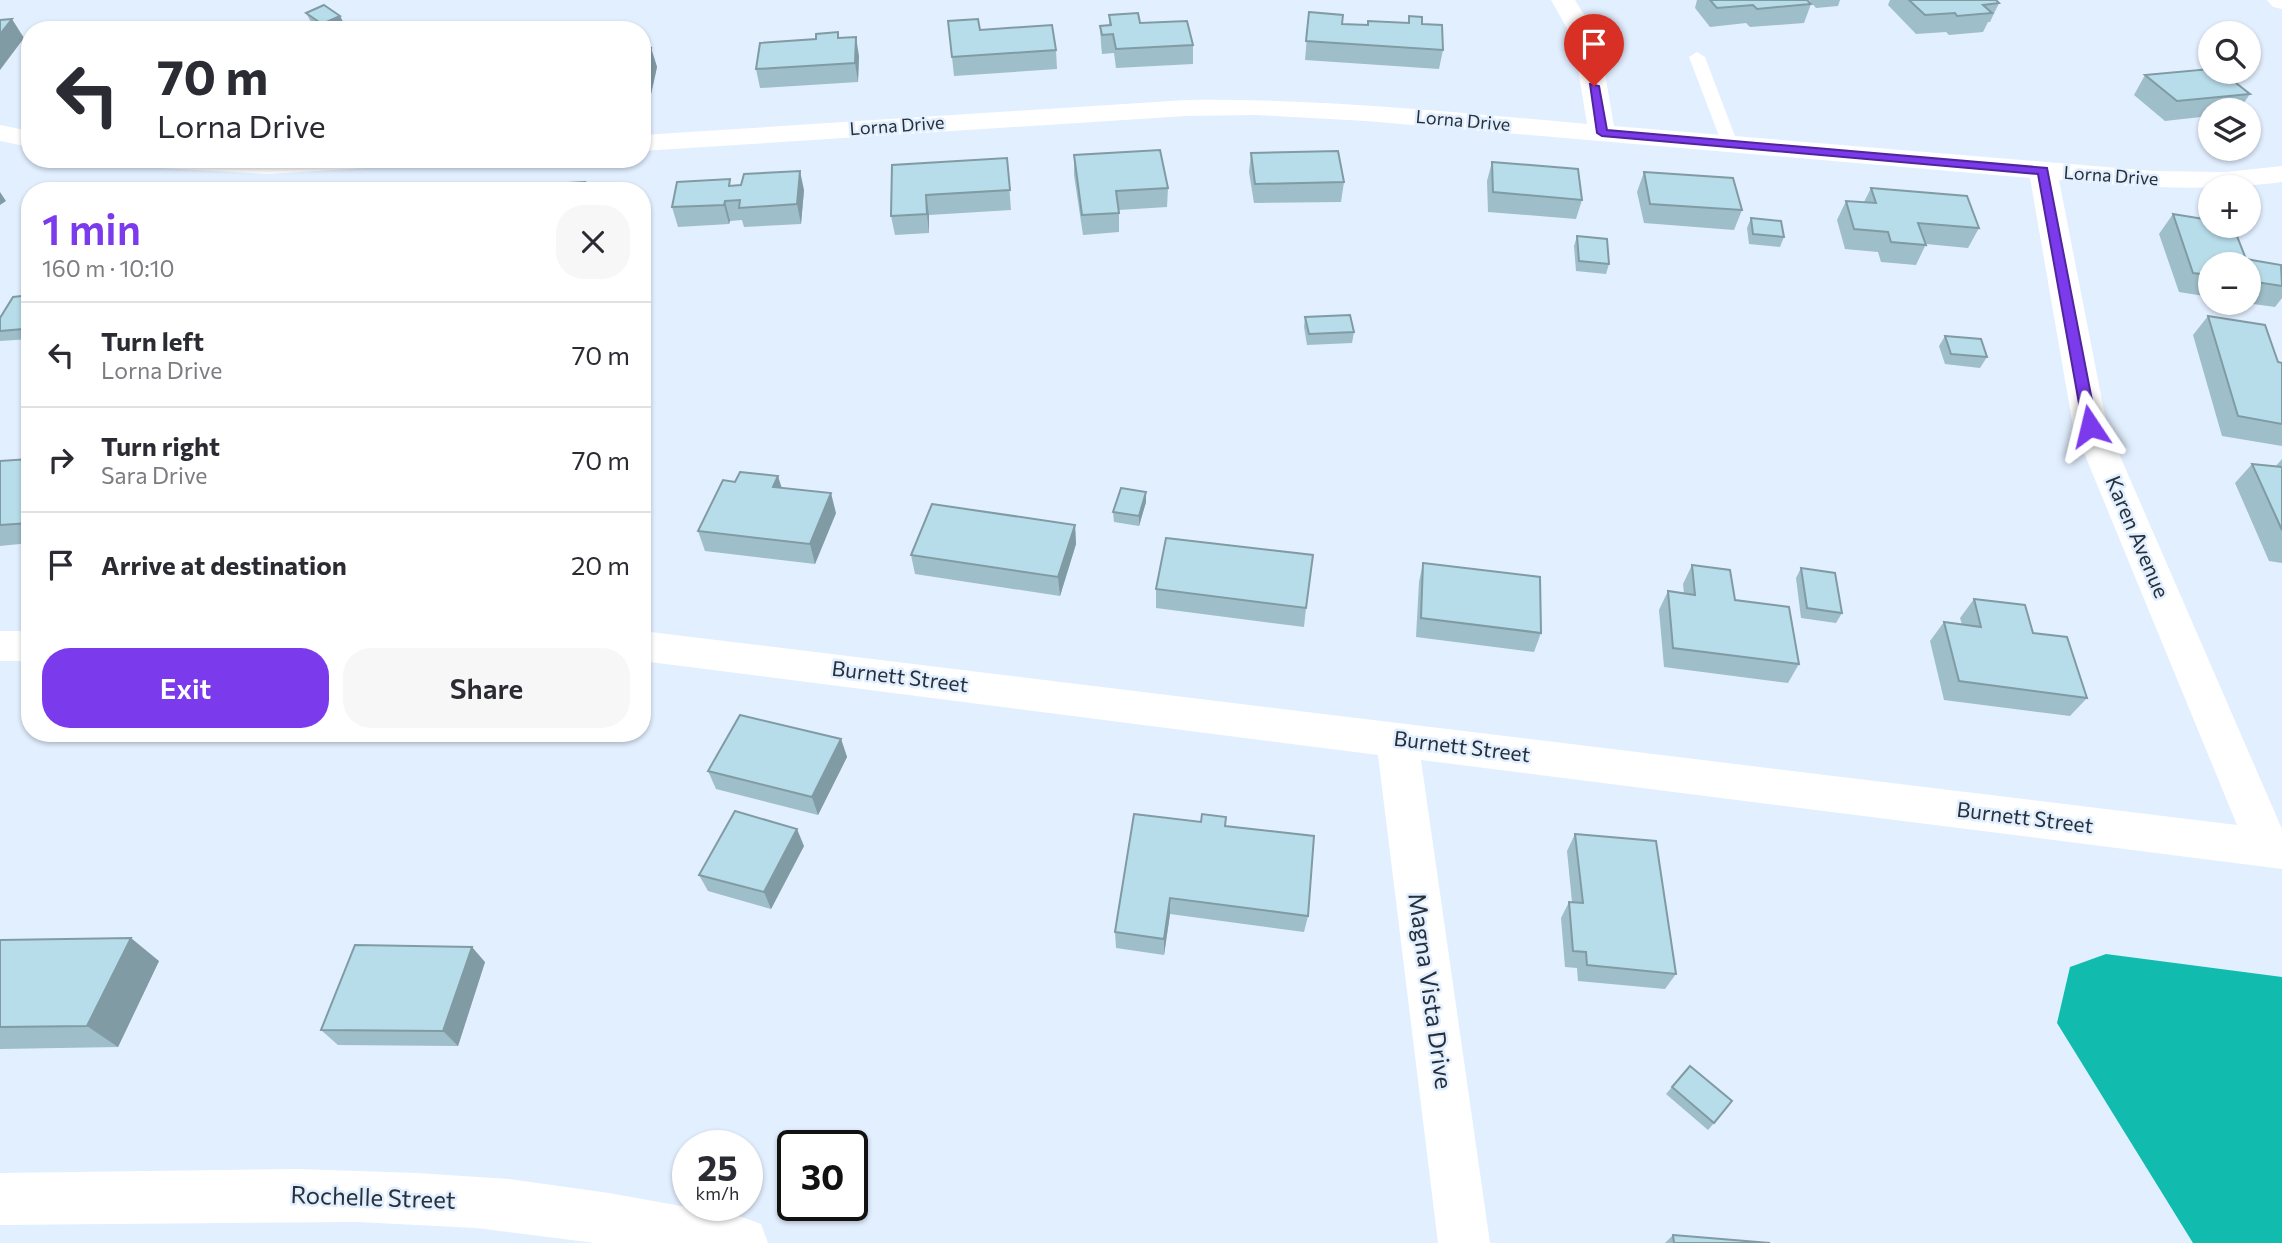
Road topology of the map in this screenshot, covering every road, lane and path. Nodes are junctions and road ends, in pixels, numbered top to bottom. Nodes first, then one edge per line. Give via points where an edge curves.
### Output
1 (1563, 0) edge
2 (1697, 57) dead end
3 (0, 133) edge
4 (1602, 133) junction
5 (21, 137) edge
6 (651, 142) edge
7 (1730, 144) junction
8 (2043, 171) junction
9 (2282, 174) edge
10 (0, 646) edge
11 (21, 646) edge
12 (651, 647) edge
13 (1397, 738) junction
14 (2275, 849) edge
15 (0, 1199) edge
16 (742, 1243) edge
17 (1464, 1243) edge

1 - 4 street via 1586,39
2 - 7 lane
3 - 5 street
4 - 6 street, Lorna Drive via 1231,106
4 - 7 street, Lorna Drive
7 - 8 street, Lorna Drive
8 - 9 street, Lorna Drive via 2214,181
8 - 14 street, Karen Avenue via 2090,426
10 - 11 street
12 - 13 street, Burnett Street
13 - 14 street, Burnett Street
13 - 17 street, Magna Vista Drive
15 - 16 street, Rochelle Street via 313,1194 422,1199 565,1212

